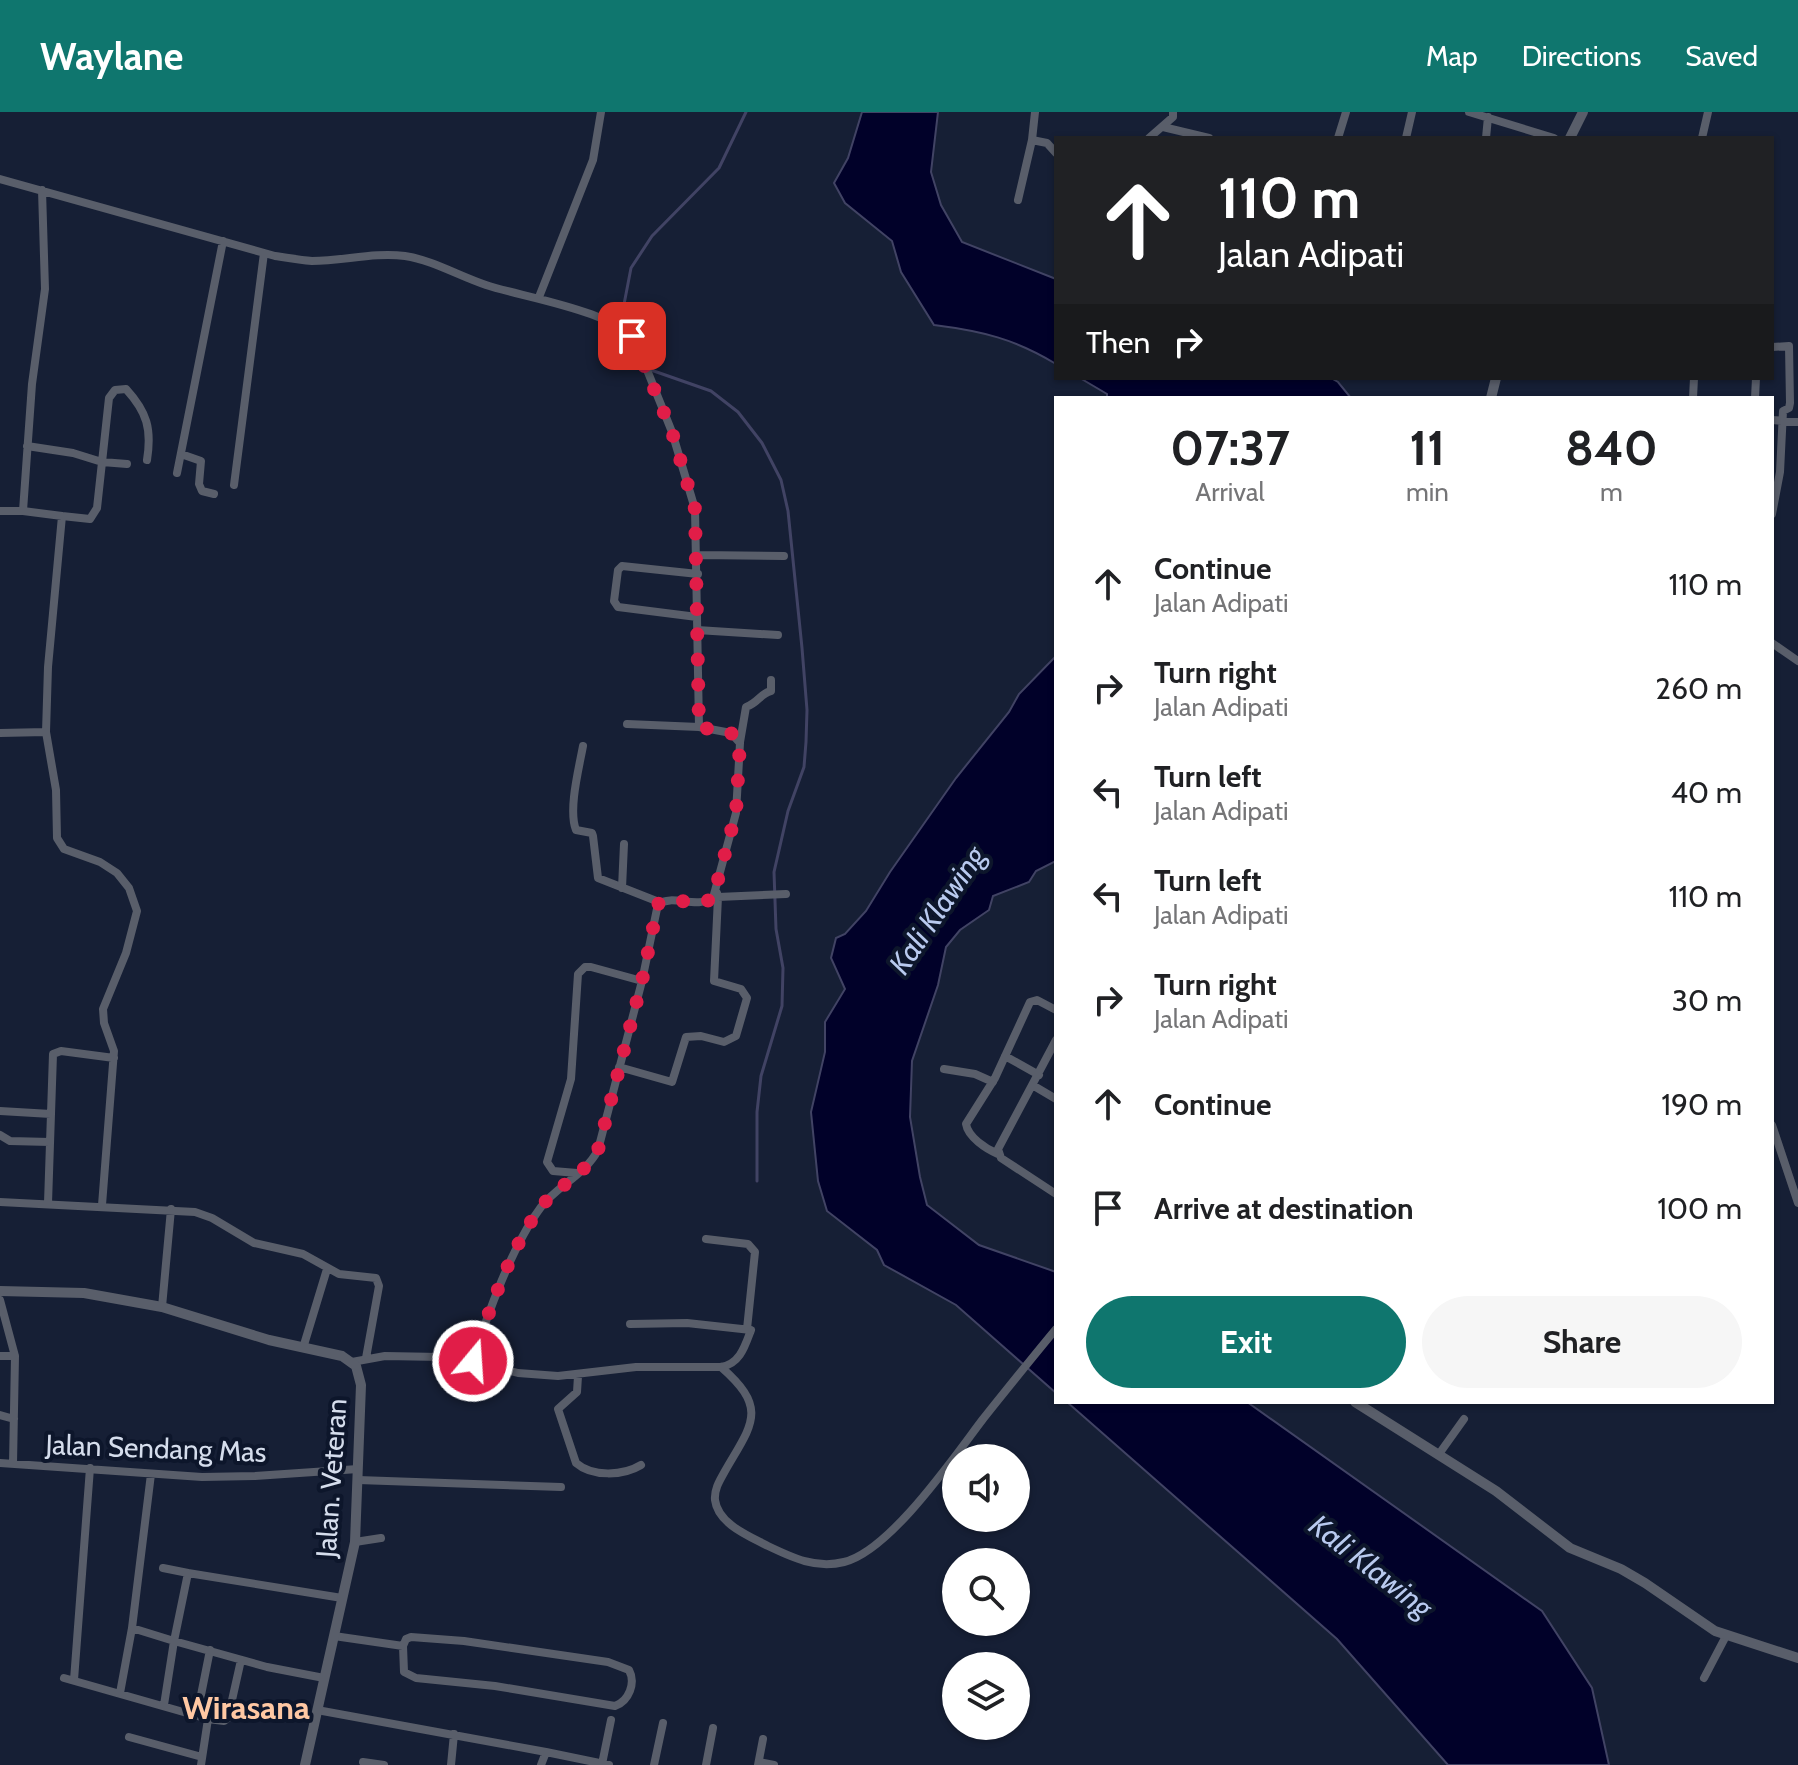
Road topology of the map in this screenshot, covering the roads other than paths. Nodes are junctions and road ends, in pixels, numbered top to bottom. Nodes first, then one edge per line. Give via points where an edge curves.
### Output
1 (601, 112) edge
2 (1035, 112) edge
3 (1173, 112) edge
4 (1346, 112) edge
5 (1412, 112) edge
6 (1469, 112) edge
7 (1583, 112) edge
8 (1708, 112) edge
9 (1488, 117) junction
10 (1163, 127) junction
11 (1152, 136) edge
12 (1201, 136) edge
13 (1339, 136) edge
14 (1406, 136) edge
15 (1486, 136) edge
16 (1548, 136) edge
17 (1571, 136) edge
18 (1702, 136) edge
19 (1032, 140) junction
20 (1054, 151) edge
21 (0, 179) edge
22 (42, 190) junction
23 (1018, 200) dead end
24 (223, 241) junction
25 (264, 253) junction
26 (539, 297) junction
27 (1774, 347) edge
28 (1777, 421) edge
29 (1798, 422) edge
30 (27, 446) junction
31 (181, 454) junction
32 (147, 460) dead end
33 (102, 462) junction
34 (127, 464) dead end
35 (177, 473) dead end
36 (234, 485) dead end
37 (214, 494) dead end
38 (1774, 504) edge
39 (0, 511) edge
40 (23, 511) junction
41 (62, 516) junction
42 (698, 555) junction
43 (784, 556) dead end
44 (698, 574) junction
45 (697, 617) junction
46 (697, 630) junction
47 (778, 635) dead end
48 (1774, 644) edge
49 (1798, 661) edge
50 (771, 680) dead end
51 (627, 724) dead end
52 (699, 727) junction
53 (46, 732) junction
54 (0, 733) edge
55 (740, 743) junction
56 (583, 746) dead end
57 (624, 844) dead end
58 (622, 888) junction
59 (717, 894) junction
60 (786, 894) dead end
61 (659, 902) junction
62 (642, 981) junction
63 (1054, 1009) edge
64 (1054, 1044) edge
65 (1005, 1056) junction
66 (114, 1058) junction
67 (619, 1067) junction
68 (944, 1069) dead end
69 (1039, 1075) junction
70 (993, 1082) junction
71 (1034, 1086) junction
72 (1054, 1098) edge
73 (0, 1111) edge
74 (51, 1114) junction
75 (1774, 1131) edge
76 (0, 1135) edge
77 (50, 1142) junction
78 (998, 1154) junction
79 (577, 1173) junction
80 (1054, 1193) edge
81 (0, 1202) edge
82 (48, 1203) junction
83 (1798, 1203) edge
84 (102, 1205) junction
85 (171, 1209) junction
86 (706, 1239) dead end
87 (327, 1269) junction
88 (0, 1291) edge
89 (0, 1300) edge
90 (162, 1307) junction
91 (630, 1324) dead end
92 (747, 1329) junction
93 (1054, 1331) edge
94 (303, 1348) junction
95 (0, 1356) edge
96 (15, 1356) junction
97 (366, 1358) junction
98 (473, 1361) junction
99 (352, 1362) junction
100 (721, 1367) junction
101 (578, 1376) junction
102 (1359, 1404) edge
103 (0, 1415) edge
104 (14, 1419) junction
105 (1464, 1419) dead end
106 (1439, 1454) junction
107 (0, 1463) edge
108 (13, 1464) junction
109 (641, 1465) dead end
110 (90, 1468) junction
111 (151, 1474) junction
112 (358, 1474) junction
113 (561, 1487) dead end
114 (381, 1538) dead end
115 (355, 1542) junction
116 (163, 1568) dead end
117 (188, 1573) junction
118 (342, 1598) junction
119 (132, 1628) junction
120 (334, 1636) junction
121 (1726, 1636) junction
122 (174, 1641) junction
123 (403, 1646) junction
124 (210, 1650) junction
125 (1798, 1658) edge
126 (241, 1660) junction
127 (64, 1678) dead end
128 (324, 1678) junction
129 (1704, 1678) dead end
130 (74, 1680) junction
131 (120, 1693) junction
132 (164, 1705) junction
133 (317, 1710) junction
134 (197, 1715) junction
135 (208, 1719) junction
136 (611, 1720) dead end
137 (663, 1723) dead end
138 (713, 1728) dead end
139 (454, 1734) junction
140 (129, 1737) dead end
141 (763, 1739) dead end
142 (546, 1752) junction
143 (202, 1761) edge
144 (363, 1762) dead end
145 (758, 1763) edge
146 (606, 1764) edge
147 (305, 1765) edge
148 (384, 1765) edge
149 (451, 1765) edge
150 (541, 1765) edge
151 (654, 1765) edge
152 (706, 1765) edge
153 (774, 1765) edge

1 - 26 street via 593,160
2 - 19 street
3 - 10 street
4 - 13 street
5 - 14 street
6 - 9 street
7 - 17 street
8 - 18 street
9 - 15 street
9 - 16 street
10 - 11 street
10 - 12 street
19 - 20 street
19 - 23 street
21 - 22 street
22 - 24 street
22 - 30 street via 45,289
24 - 25 street
24 - 31 street
25 - 26 street via 311,261 401,256
25 - 36 street
26 - 42 street via 632,336 684,468 695,509
27 - 28 street via 1789,346 1790,403
28 - 29 street
28 - 38 street via 1780,472
30 - 33 street
30 - 40 street
31 - 35 street
31 - 37 street via 201,461 199,487
32 - 33 street via 151,436 144,413 122,389 109,398
33 - 34 street
33 - 41 street via 94,516
39 - 40 street
40 - 41 street
41 - 53 street
42 - 43 street
42 - 44 street
44 - 45 street
44 - 45 street via 622,566 614,601 618,607
45 - 46 street
46 - 47 street
46 - 52 street
48 - 49 street
50 - 55 street via 770,692 746,707
51 - 52 street
52 - 55 street via 731,733
53 - 54 street
53 - 66 street via 59,845 108,866 129,888 137,911 103,1009
55 - 59 street via 736,813
56 - 58 street via 574,828 593,836 598,878
57 - 58 street
58 - 61 street
59 - 60 street
59 - 61 street via 703,903
59 - 67 street via 714,981 741,989 747,998 736,1036 724,1042 686,1037 672,1082
61 - 62 street
62 - 67 street
62 - 79 street via 591,967 578,974 571,1079 547,1162 553,1171
63 - 65 street via 1030,1002
64 - 69 street
65 - 69 street
65 - 70 street
66 - 74 street via 55,1052
66 - 84 street
67 - 79 street via 598,1150
68 - 70 street
69 - 71 street
70 - 78 street via 965,1127
71 - 72 street
71 - 78 street
73 - 74 street
74 - 77 street
75 - 83 street
76 - 77 street via 13,1141
77 - 82 street
78 - 80 street
79 - 98 street via 530,1223
81 - 82 street
82 - 84 street
84 - 85 street
85 - 87 street via 205,1214 254,1243 303,1254
85 - 90 street
86 - 92 street via 748,1244 755,1252
87 - 94 street
87 - 97 street via 379,1283
88 - 90 street, Jalan. Veteran via 84,1293
89 - 96 street
90 - 94 street, Jalan. Veteran
91 - 92 street
92 - 100 street via 751,1331 738,1360
93 - 100 street via 899,1523 861,1555 827,1564 791,1557 720,1514 716,1491 750,1427 752,1411 745,1389
94 - 99 street, Jalan. Veteran via 336,1353
95 - 96 street
96 - 104 street
97 - 98 street
97 - 99 street
98 - 101 street via 518,1373
99 - 112 street, Jalan. Veteran via 361,1385
100 - 101 street via 636,1367
101 - 109 street via 577,1392 558,1409 576,1463 607,1473
102 - 106 street
103 - 104 street
104 - 108 street
105 - 106 street
106 - 121 street via 1570,1548 1621,1569
107 - 108 street, Jalan Sendang Mas
108 - 110 street, Jalan Sendang Mas
110 - 111 street, Jalan Sendang Mas
110 - 130 street
111 - 112 street, Jalan Sendang Mas
111 - 119 street
112 - 113 street, Jalan Sendang Mas
112 - 115 street, Jalan. Veteran
114 - 115 street
115 - 118 street, Jalan. Veteran
116 - 117 street
117 - 118 street
117 - 122 street
118 - 120 street, Jalan. Veteran
119 - 122 street
119 - 131 street
120 - 123 street
120 - 128 street, Jalan. Veteran
121 - 125 street
121 - 129 street
122 - 124 street
122 - 132 street
123 - 123 street via 409,1638 424,1638 608,1662 629,1670 632,1685 626,1699 615,1706 416,1678 404,1672
124 - 126 street
124 - 134 street
126 - 128 street
126 - 135 street via 228,1718
127 - 130 street
128 - 133 street, Jalan. Veteran
130 - 131 street
131 - 132 street
132 - 134 street
133 - 139 street
133 - 147 street, Jalan. Veteran
134 - 135 street
135 - 143 street
136 - 146 street
137 - 151 street
138 - 152 street
139 - 142 street
139 - 149 street
140 - 143 street
141 - 145 street
142 - 146 street
142 - 150 street
144 - 148 street
145 - 153 street

